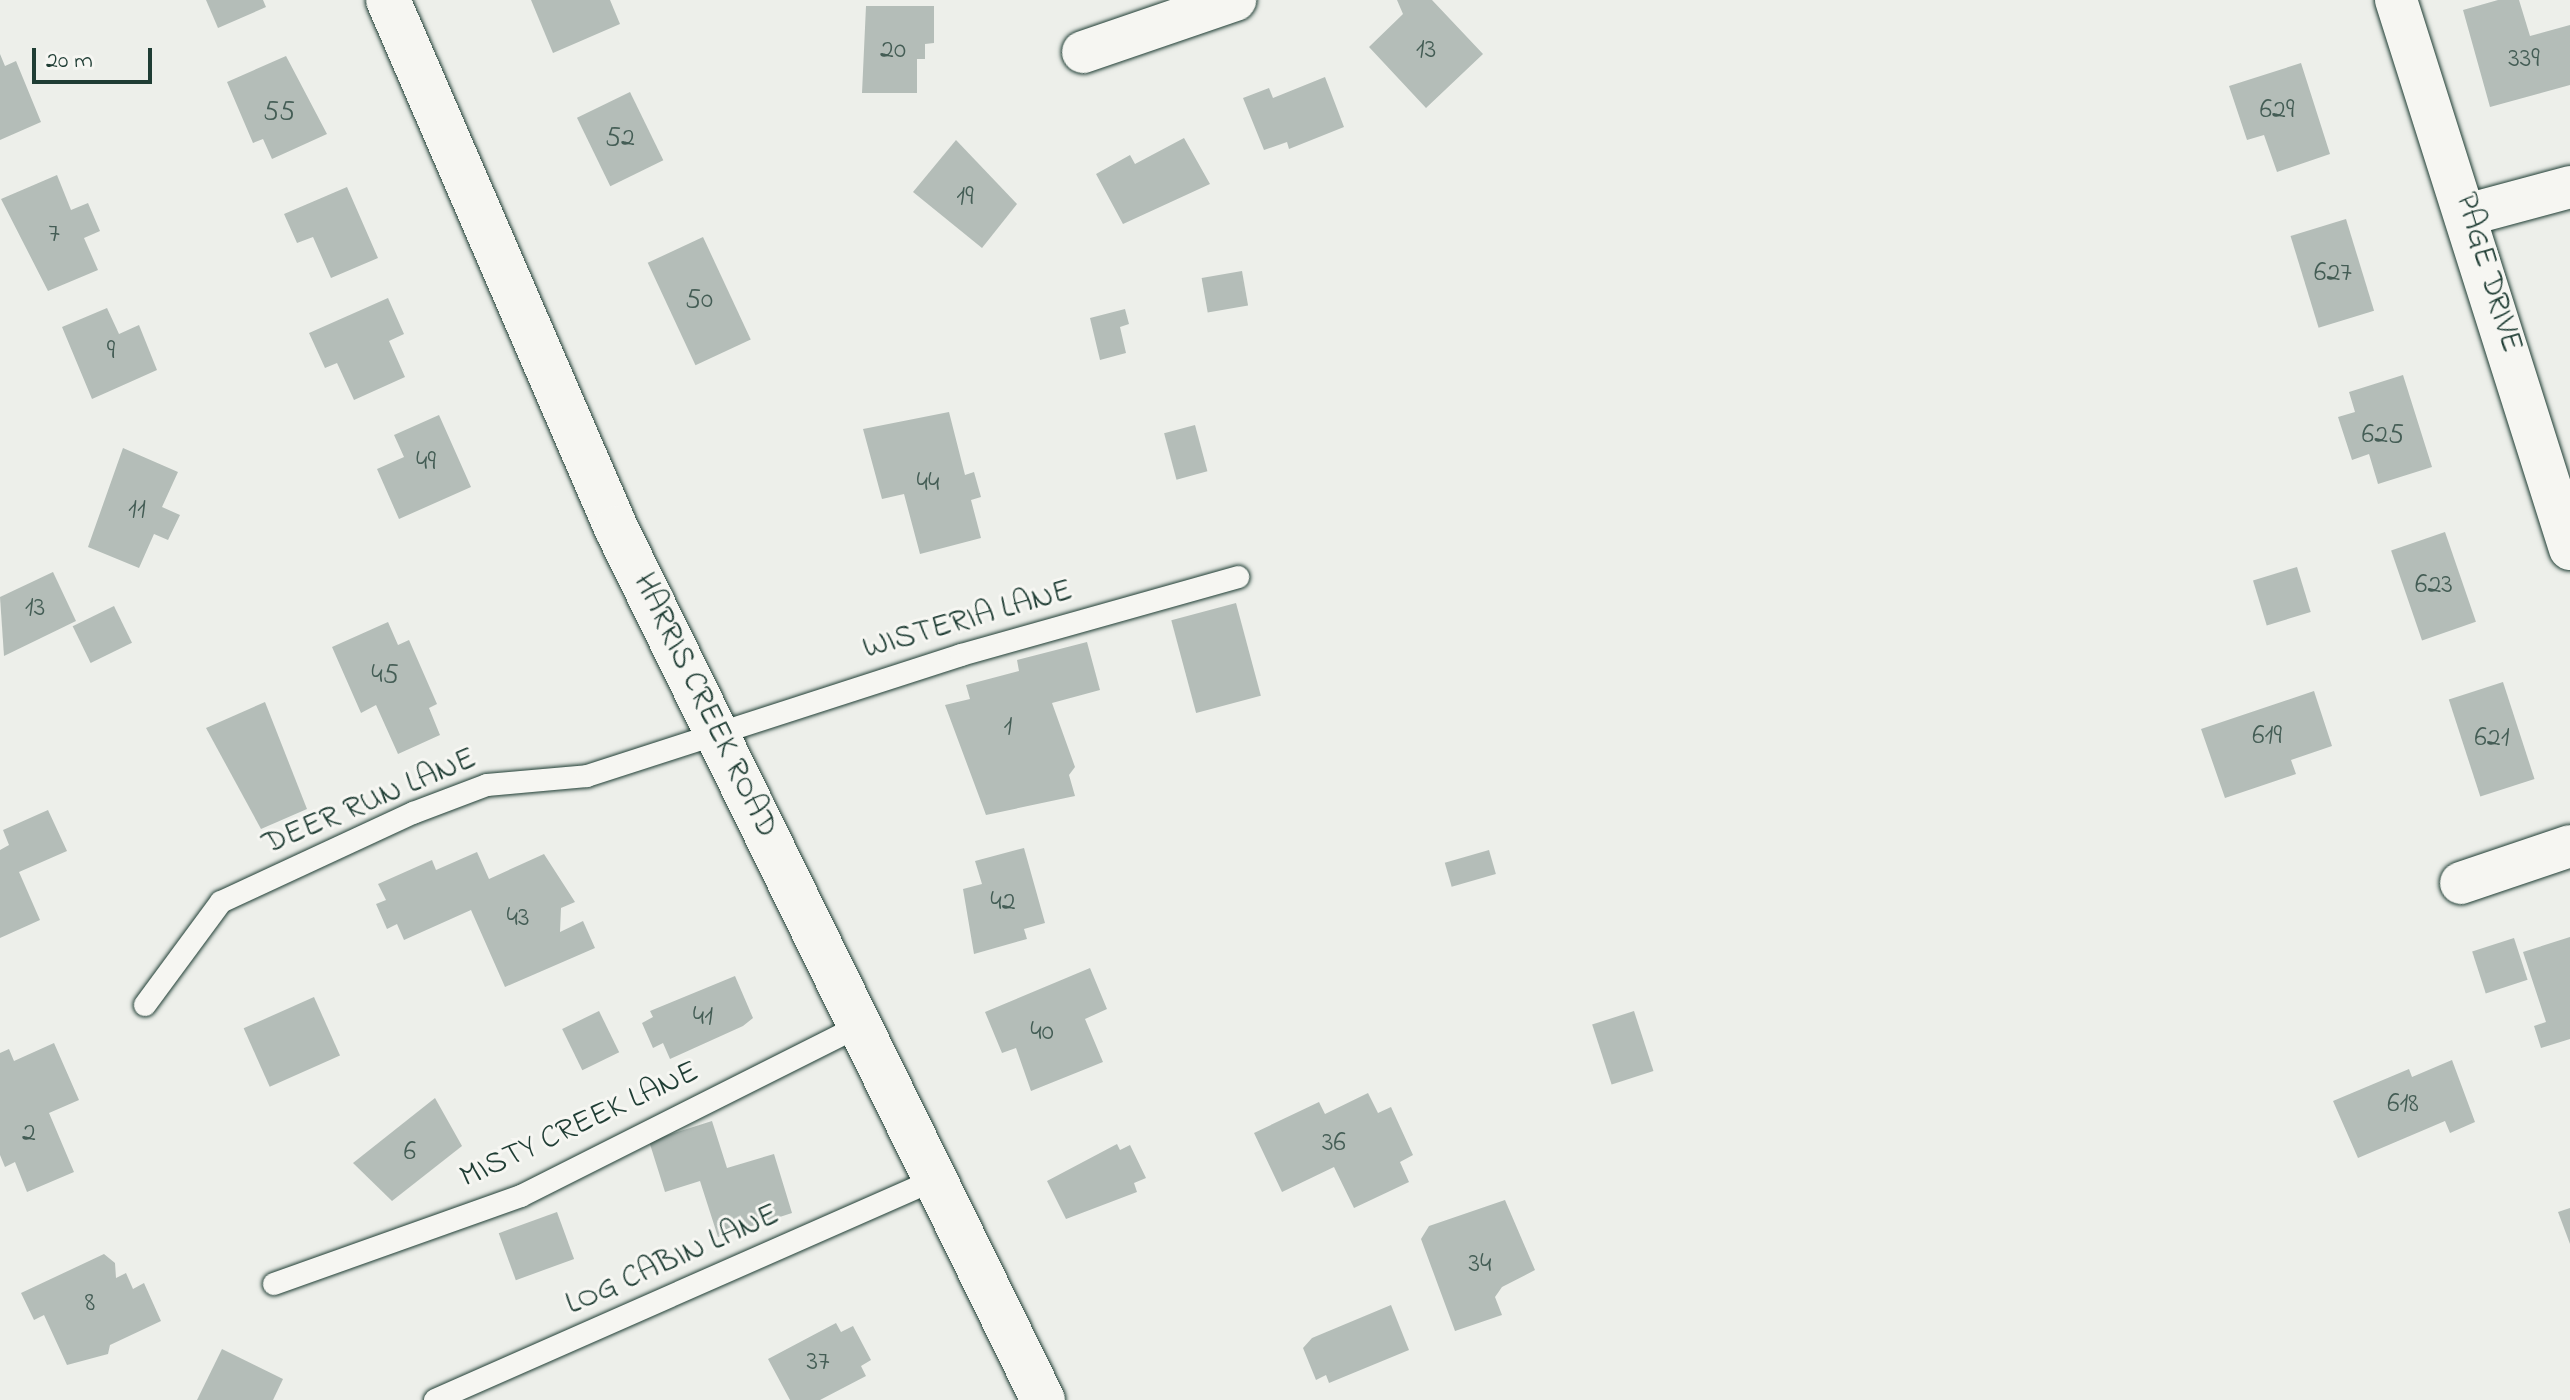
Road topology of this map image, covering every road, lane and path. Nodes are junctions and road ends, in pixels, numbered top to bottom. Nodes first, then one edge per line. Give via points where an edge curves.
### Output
1 (388, 0) edge
2 (1235, 0) edge
3 (2396, 0) edge
4 (1083, 52) dead end
5 (2570, 187) edge
6 (2470, 214) junction
7 (2570, 549) edge
8 (1238, 577) dead end
9 (716, 731) junction
10 (2570, 846) edge
11 (2461, 883) dead end
12 (145, 1005) dead end
13 (861, 1025) junction
14 (936, 1179) junction
15 (274, 1284) dead end
16 (435, 1400) edge
17 (1043, 1400) edge

1 - 9 street, HARRIS CREEK ROAD via 616,528
2 - 4 street
3 - 6 street, PAGE DRIVE
5 - 6 street
6 - 7 street, PAGE DRIVE
8 - 9 lane, WISTERIA LANE
9 - 12 lane, DEER RUN LANE via 587,776 487,785 221,902
9 - 13 street, HARRIS CREEK ROAD
10 - 11 street
13 - 14 street, HARRIS CREEK ROAD
13 - 15 lane, MISTY CREEK LANE via 521,1196
14 - 16 lane, LOG CABIN LANE
14 - 17 street, HARRIS CREEK ROAD

